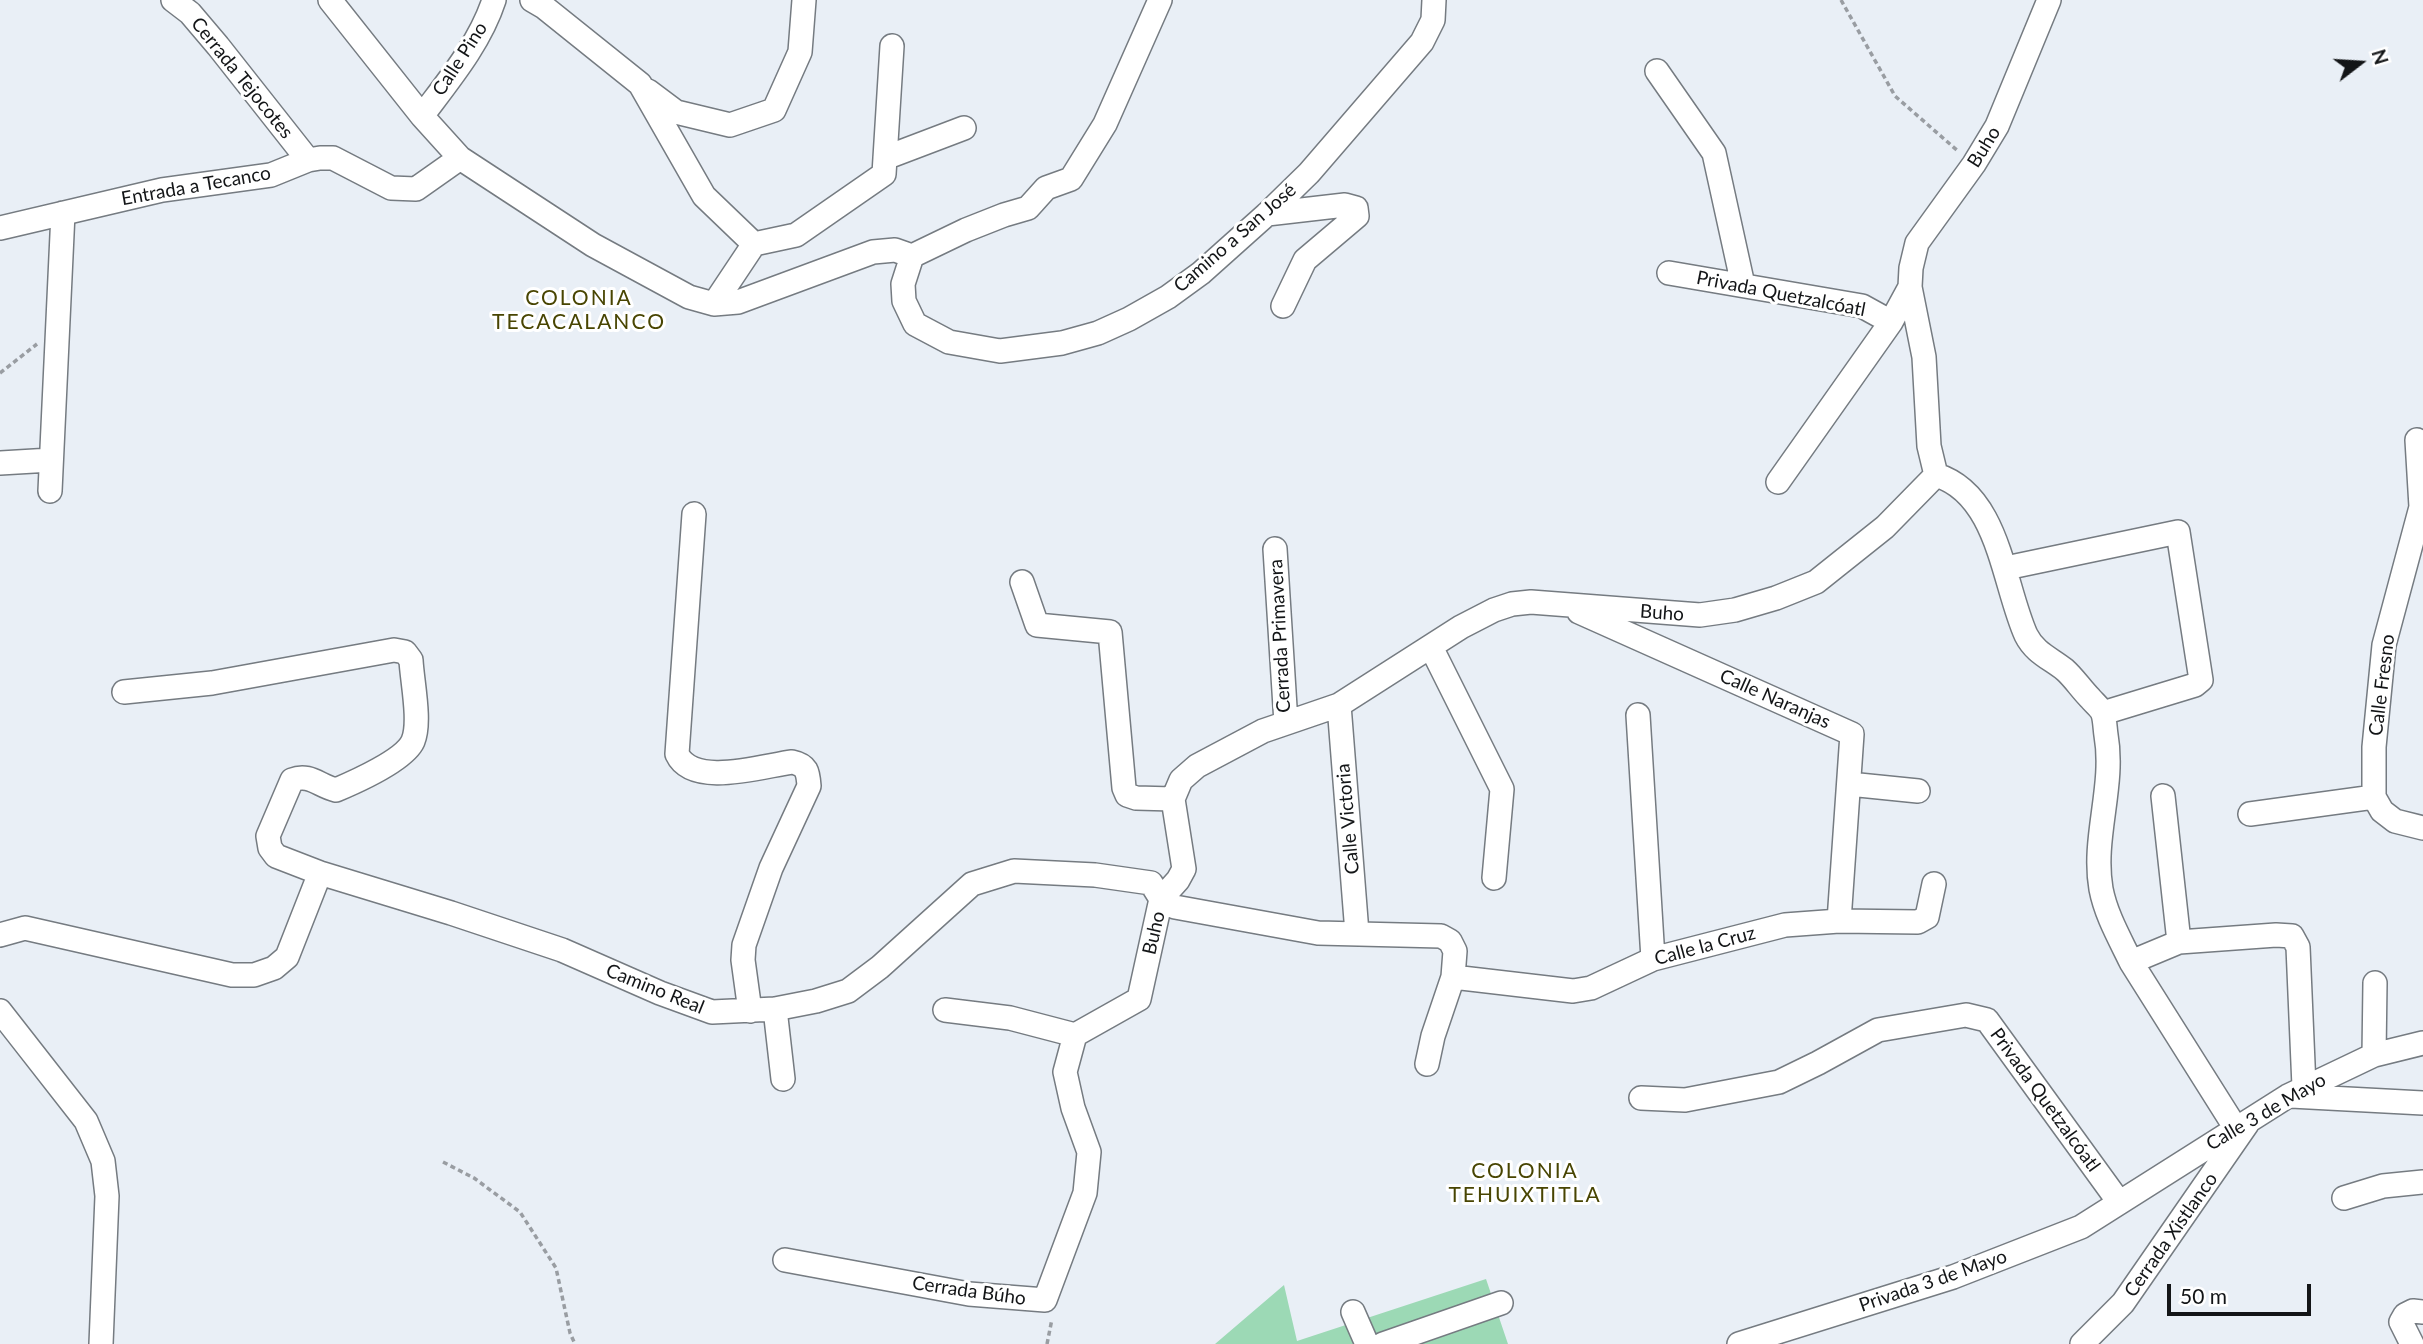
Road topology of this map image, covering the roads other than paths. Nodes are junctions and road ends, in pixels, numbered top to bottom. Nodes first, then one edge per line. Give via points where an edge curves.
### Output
1 (173, 0) edge
2 (330, 0) edge
3 (494, 0) edge
4 (804, 0) edge
5 (1160, 0) edge
6 (1434, 0) edge
7 (2049, 0) edge
8 (542, 2) edge
9 (892, 46) dead end
10 (1657, 71) dead end
11 (640, 84) junction
12 (422, 116) junction
13 (964, 128) dead end
14 (460, 158) junction
15 (885, 158) junction
16 (308, 160) junction
17 (63, 214) junction
18 (1267, 214) junction
19 (0, 228) edge
20 (754, 244) junction
21 (912, 257) junction
22 (1669, 272) dead end
23 (1742, 285) junction
24 (1910, 287) junction
25 (714, 304) junction
26 (1283, 306) dead end
27 (1891, 322) junction
28 (2417, 440) dead end
29 (51, 460) junction
30 (0, 463) edge
31 (1936, 475) junction
32 (1778, 482) dead end
33 (50, 491) dead end
34 (694, 514) dead end
35 (2420, 522) edge
36 (1275, 549) dead end
37 (2006, 568) junction
38 (1022, 582) dead end
39 (1563, 605) junction
40 (1431, 647) junction
41 (124, 692) dead end
42 (1339, 705) junction
43 (2103, 713) junction
44 (1638, 715) dead end
45 (1286, 723) junction
46 (1849, 784) junction
47 (1919, 792) dead end
48 (2163, 796) dead end
49 (2374, 797) junction
50 (1173, 799) junction
51 (2250, 814) dead end
52 (2423, 828) edge
53 (320, 873) junction
54 (1494, 878) dead end
55 (1934, 884) dead end
56 (1161, 899) junction
57 (1839, 921) junction
58 (1357, 933) junction
59 (0, 935) edge
60 (2179, 942) junction
61 (1653, 959) junction
62 (2131, 962) junction
63 (1453, 977) junction
64 (2375, 983) dead end
65 (775, 1009) junction
66 (945, 1010) dead end
67 (0, 1011) edge
68 (750, 1011) junction
69 (1075, 1035) junction
70 (2423, 1043) edge
71 (2374, 1055) junction
72 (1427, 1063) dead end
73 (783, 1079) dead end
74 (2296, 1091) junction
75 (1641, 1098) dead end
76 (2423, 1103) edge
77 (2243, 1123) junction
78 (2423, 1182) edge
79 (2344, 1198) dead end
80 (2119, 1202) junction
81 (785, 1260) dead end
82 (1501, 1303) dead end
83 (1353, 1312) dead end
84 (2414, 1313) edge
85 (101, 1344) edge
86 (1367, 1344) edge
87 (1383, 1344) edge
88 (1739, 1344) edge
89 (2082, 1344) edge
90 (2412, 1344) edge

1 - 16 street, Cerrada Tejocotes via 218,46
2 - 12 street
3 - 12 street, Calle Pino via 460,66
4 - 11 street via 800,52 774,110 730,125 676,112
5 - 21 street via 1105,124 1070,179 1046,188 1028,208 966,230
6 - 18 street, Camino a San José via 1433,20 1422,42 1309,173
7 - 24 street, Buho via 1997,126 1917,243
8 - 11 street
9 - 15 street
10 - 23 street via 1714,153
11 - 20 street via 704,196
12 - 14 street
13 - 15 street
14 - 16 street, Entrada a Tecanco via 416,189 391,188 333,158
14 - 25 street via 593,245 689,297
15 - 20 street via 884,174 796,235
16 - 17 street, Entrada a Tecanco via 271,175 162,190
17 - 19 street, Entrada a Tecanco
17 - 29 street
18 - 21 street, Camino a San José via 1201,273 1129,319 1062,343 1000,351 949,342 915,324 904,301 903,284
18 - 26 street via 1345,205 1356,208 1357,216 1305,260
20 - 25 street
21 - 25 street via 895,250 873,252 738,302
22 - 23 street, Privada Quetzalcóatl
23 - 27 street, Privada Quetzalcóatl via 1862,306
24 - 27 street
24 - 31 street, Buho via 1924,358 1929,446
27 - 32 street
28 - 35 street, Calle Fresno
29 - 30 street
29 - 33 street
31 - 37 street via 1950,479 1981,512
31 - 39 street, Buho via 1885,527 1816,582 1776,598 1700,615
34 - 68 street via 677,754 681,763 712,774 792,762 802,764 808,772 809,786 771,868 744,946
35 - 49 street, Calle Fresno via 2384,645
36 - 45 street, Cerrada Primavera
37 - 43 street via 2035,649 2065,671
37 - 43 street via 2178,532 2202,680
38 - 50 street via 1037,625 1110,632 1124,788 1136,798
39 - 40 street, Buho via 1531,601 1503,607
39 - 46 street, Calle Naranjas via 1852,734
40 - 42 street, Buho
40 - 54 street via 1502,789
41 - 53 street, Camino Real via 212,683 394,650 405,652 411,660 413,742 404,754 336,790 310,778 292,780 268,836 276,856
42 - 45 street, Buho
42 - 58 street, Calle Victoria
43 - 62 street via 2109,753 2101,888
44 - 61 street
45 - 50 street, Buho via 1197,766 1181,780
46 - 47 street
46 - 57 street, Calle Naranjas
48 - 60 street
49 - 51 street
49 - 52 street via 2395,821
50 - 56 street, Buho via 1184,869
53 - 59 street via 287,957 254,975 232,975 25,928
53 - 68 street, Camino Real via 562,950 712,1012
55 - 57 street, Calle la Cruz via 1927,916 1917,922
56 - 58 street via 1175,907 1318,933
56 - 65 street, Camino Real via 1151,883 1014,871 972,884 848,991
56 - 69 street, Buho via 1139,999
57 - 61 street, Calle la Cruz via 1785,925
58 - 63 street via 1450,940 1455,951
60 - 62 street
60 - 74 street via 2292,936 2298,947
61 - 63 street, Calle la Cruz via 1591,988 1573,991
62 - 77 street
63 - 72 street
64 - 71 street
65 - 68 street, Camino Real
65 - 73 street
66 - 69 street via 1010,1018
67 - 85 street via 86,1121 103,1161 107,1196
69 - 81 street, Cerrada Búho via 1065,1072 1089,1152 1085,1193 1045,1300 969,1294
70 - 71 street, Calle 3 de Mayo
71 - 74 street, Calle 3 de Mayo
74 - 76 street
74 - 77 street, Calle 3 de Mayo
75 - 80 street, Privada Quetzalcóatl via 1685,1100 1779,1082 1878,1030 1966,1015 1987,1020
77 - 80 street, Calle 3 de Mayo
77 - 89 street, Cerrada Xistlanco via 2123,1303
78 - 79 street via 2383,1186
80 - 88 street, Privada 3 de Mayo via 2081,1227 1953,1277
82 - 87 street
83 - 86 street
84 - 90 street via 2401,1322

